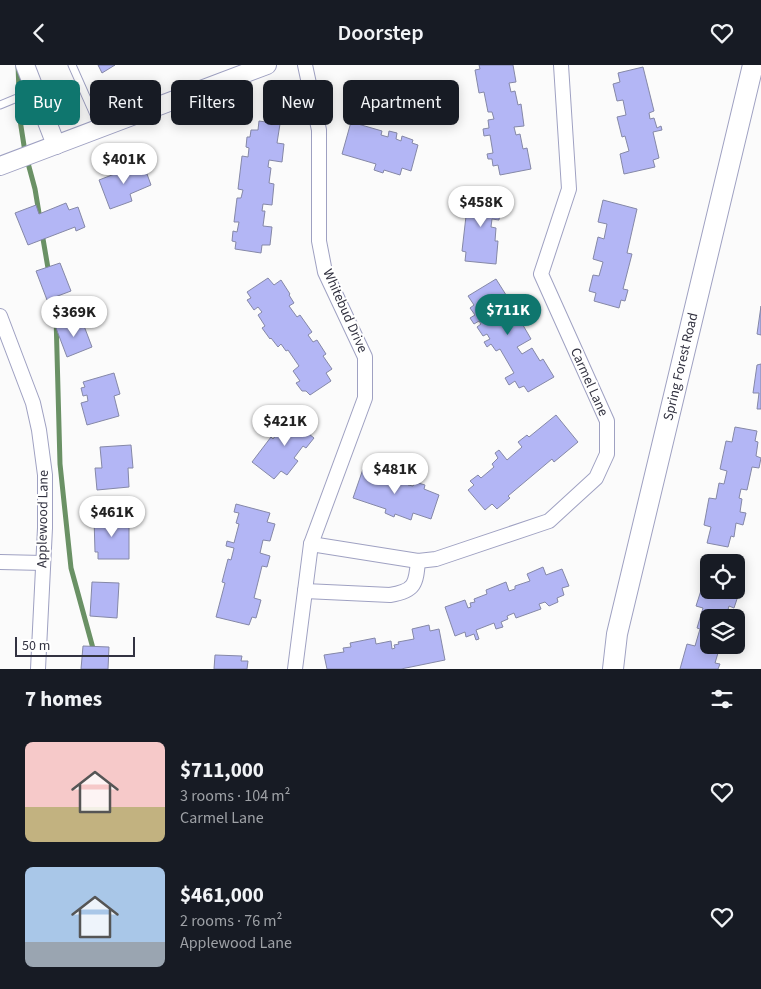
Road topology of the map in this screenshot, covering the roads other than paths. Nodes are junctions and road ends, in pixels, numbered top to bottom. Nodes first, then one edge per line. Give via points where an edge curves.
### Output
1 (25, 65) edge
2 (72, 65) edge
3 (267, 65) edge
4 (305, 65) edge
5 (561, 65) edge
6 (753, 65) edge
7 (30, 80) edge
8 (15, 99) edge
9 (0, 105) edge
10 (48, 125) edge
11 (100, 128) junction
12 (56, 145) junction
13 (0, 166) edge
14 (0, 316) edge
15 (311, 544) junction
16 (418, 561) junction
17 (0, 562) edge
18 (43, 563) junction
19 (305, 591) junction
20 (38, 669) edge
21 (296, 669) edge
22 (613, 669) edge

1 - 7 street
2 - 11 lane
3 - 11 street
4 - 15 street, Whitebud Drive via 319,130 319,241 325,273 365,357 365,398
5 - 16 street, Carmel Lane via 569,189 541,275 607,421 607,454 596,478 549,521 436,559
6 - 22 main road, Spring Forest Road via 617,634
8 - 9 lane
10 - 12 street
11 - 12 street
12 - 13 street
14 - 18 street, Applewood Lane via 30,395 39,431 45,475
15 - 16 street, Carmel Lane
15 - 19 street, Whitebud Drive
16 - 19 street via 411,588 402,593
17 - 18 street
18 - 20 street, Applewood Lane
19 - 21 street, Whitebud Drive

